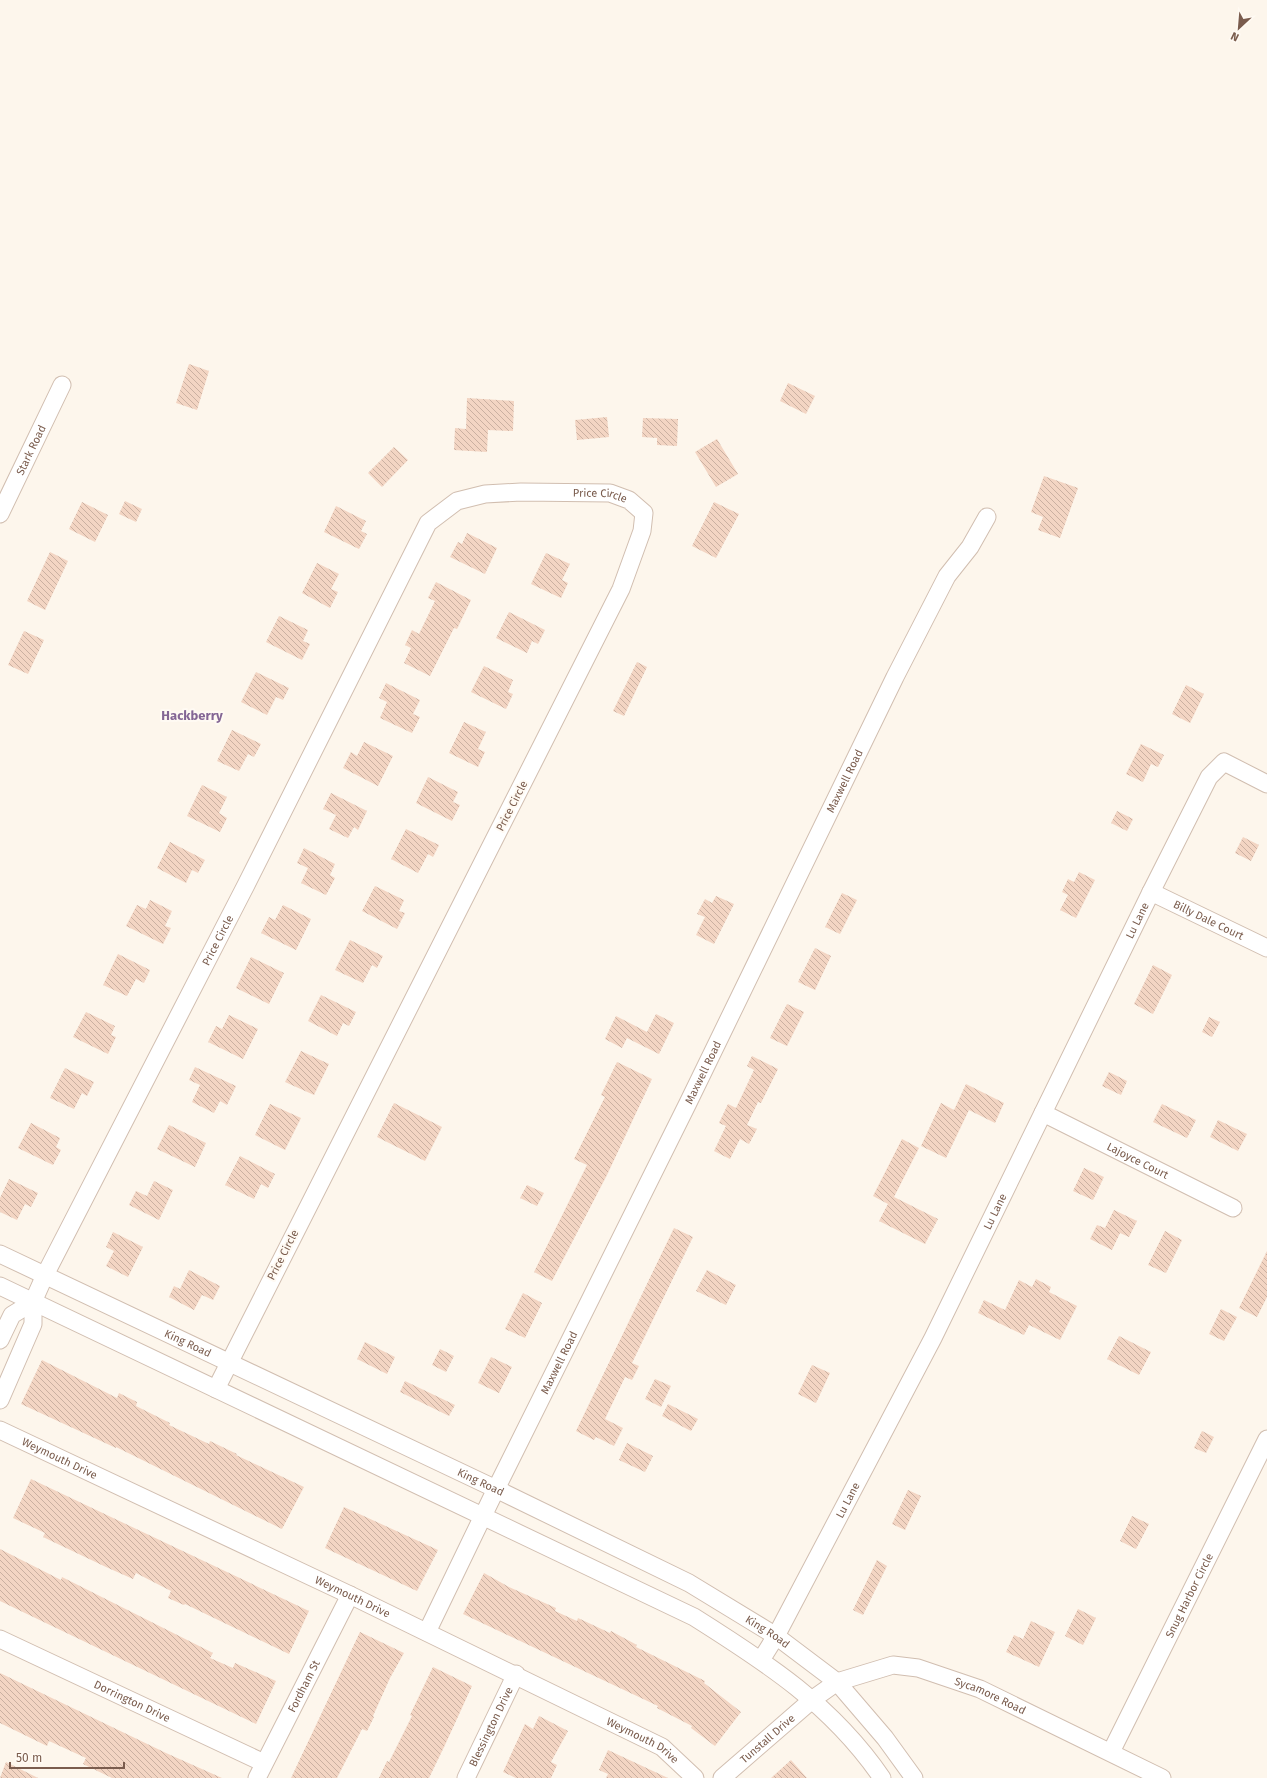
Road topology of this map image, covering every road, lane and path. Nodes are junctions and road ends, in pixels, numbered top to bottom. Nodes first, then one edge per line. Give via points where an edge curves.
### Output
1 (62, 386) dead end
2 (0, 514) edge
3 (987, 517) dead end
4 (1267, 784) edge
5 (1151, 892) junction
6 (1267, 948) edge
7 (1043, 1113) junction
8 (1233, 1208) dead end
9 (0, 1254) edge
10 (45, 1275) junction
11 (0, 1286) edge
12 (33, 1302) junction
13 (0, 1340) edge
14 (227, 1363) junction
15 (216, 1389) junction
16 (0, 1400) edge
17 (0, 1430) edge
18 (1267, 1439) edge
19 (496, 1489) junction
20 (484, 1516) junction
21 (350, 1595) junction
22 (427, 1632) junction
23 (776, 1636) junction
24 (0, 1639) edge
25 (761, 1660) junction
26 (516, 1674) junction
27 (837, 1682) junction
28 (813, 1699) junction
29 (1111, 1752) junction
30 (264, 1763) junction
31 (257, 1778) edge
32 (466, 1778) edge
33 (695, 1778) edge
34 (722, 1778) edge
35 (882, 1778) edge
36 (914, 1778) edge
37 (1162, 1778) edge

1 - 2 street, Stark Road
3 - 19 street, Maxwell Road via 970,547 947,576 895,677 688,1103
4 - 5 street, Lu Lane via 1224,762 1209,777
5 - 6 street, Billy Dale Court
5 - 7 street, Lu Lane
7 - 8 street, Lajoyce Court
7 - 23 street, Lu Lane via 933,1338
9 - 10 street, King Road
10 - 12 street
10 - 14 street, King Road
10 - 14 street, Price Circle via 246,885 428,522 458,501 484,494 610,494 629,500 644,513 642,531 621,589
11 - 12 street
12 - 13 street via 12,1315
12 - 15 street
12 - 16 street via 33,1324
14 - 15 street, Price Circle
14 - 19 street, King Road
15 - 20 street
17 - 21 street, Weymouth Drive
18 - 29 street, Snug Harbor Circle
19 - 20 street, Maxwell Road
19 - 23 street, King Road via 689,1583
20 - 22 street, Maxwell Road
20 - 25 street via 694,1617
21 - 22 street, Weymouth Drive
21 - 30 street, Fordham St
22 - 26 street, Weymouth Drive
23 - 25 street, Lu Lane
23 - 27 street, King Road
24 - 30 street, Dorrington Drive
25 - 28 street
26 - 32 street, Blessington Drive
26 - 33 street, Weymouth Drive via 662,1747
27 - 28 street, Sycamore Road
27 - 29 street, Sycamore Road via 893,1666 918,1668 980,1690
27 - 36 street, King Road via 886,1738
28 - 34 street, Tunstall Drive
28 - 35 street via 868,1757
29 - 37 street, Sycamore Road
30 - 31 street, Fordham St

